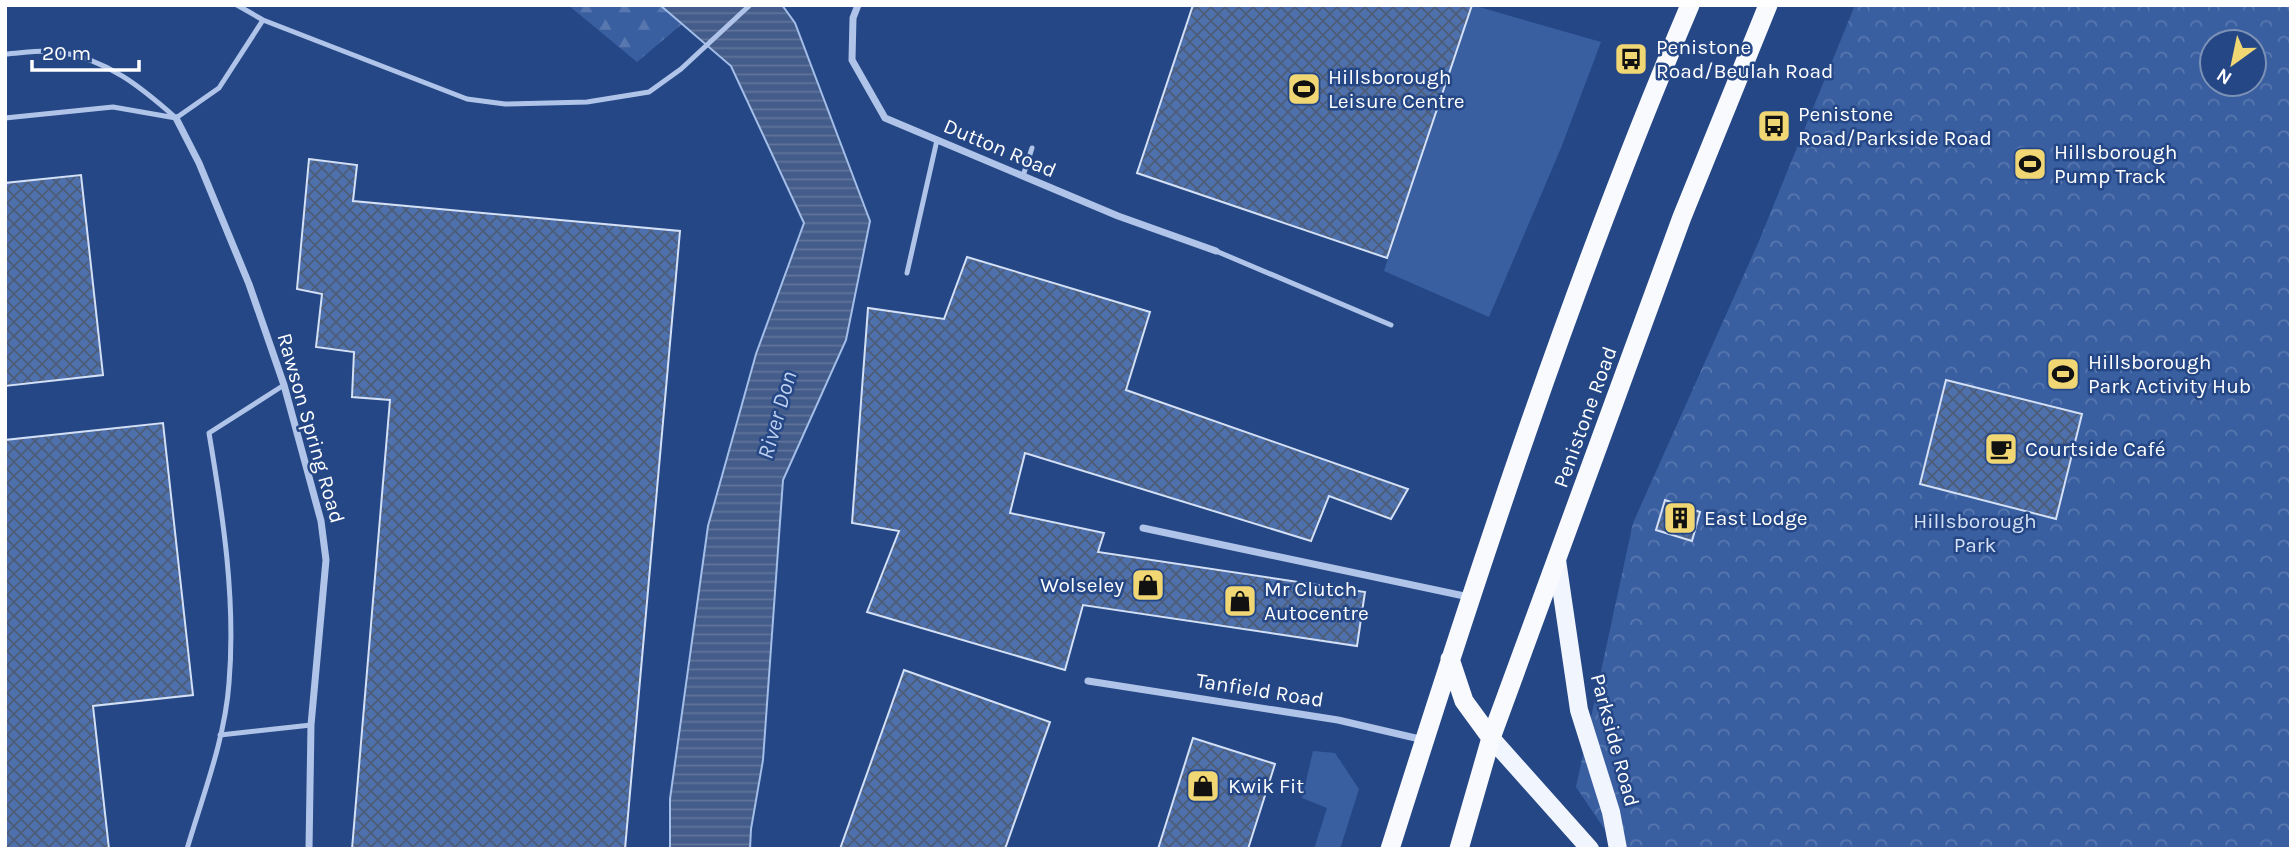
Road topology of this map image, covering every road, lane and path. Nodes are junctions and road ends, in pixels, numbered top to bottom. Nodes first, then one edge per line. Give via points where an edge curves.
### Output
1 (237, 5) edge
2 (750, 5) edge
3 (858, 5) edge
4 (1690, 5) edge
5 (1768, 5) edge
6 (263, 20) junction
7 (5, 54) edge
8 (5, 118) edge
9 (177, 118) junction
10 (937, 140) junction
11 (1032, 148) dead end
12 (1023, 176) junction
13 (1216, 251) joint
14 (907, 273) dead end
15 (1391, 325) dead end
16 (284, 385) junction
17 (1143, 528) dead end
18 (1557, 560) junction
19 (1470, 597) junction
20 (1450, 659) junction
21 (1088, 681) dead end
22 (311, 725) junction
23 (220, 735) junction
24 (1491, 738) junction
25 (1424, 740) junction
26 (187, 849) edge
27 (309, 849) edge
28 (1390, 849) edge
29 (1459, 849) edge
30 (1590, 849) edge
31 (1618, 849) edge

1 - 6 lane
2 - 6 lane via 649,92 586,102 505,104 467,99
3 - 10 street, Dutton Road via 853,18 852,60 885,118
4 - 19 highway via 1548,369
5 - 18 highway, Penistone Road via 1682,217
6 - 9 lane via 219,88
7 - 9 lane via 58,51 98,62 135,81
8 - 9 lane via 113,107
9 - 16 street, Rawson Spring Road via 249,284
10 - 12 street, Dutton Road
10 - 14 lane
11 - 12 lane
12 - 13 street, Dutton Road
13 - 15 lane
16 - 22 street, Rawson Spring Road via 321,521 326,560
16 - 23 lane via 209,433 228,570 229,684
17 - 19 street
18 - 24 highway, Penistone Road
18 - 31 main road, Parkside Road via 1579,710
19 - 20 highway
20 - 24 highway via 1464,701
20 - 25 highway
21 - 25 street, Tanfield Road via 1338,720
22 - 23 lane
22 - 27 street, Rawson Spring Road
23 - 26 lane
24 - 29 highway, Penistone Road
24 - 30 main road
25 - 28 highway

